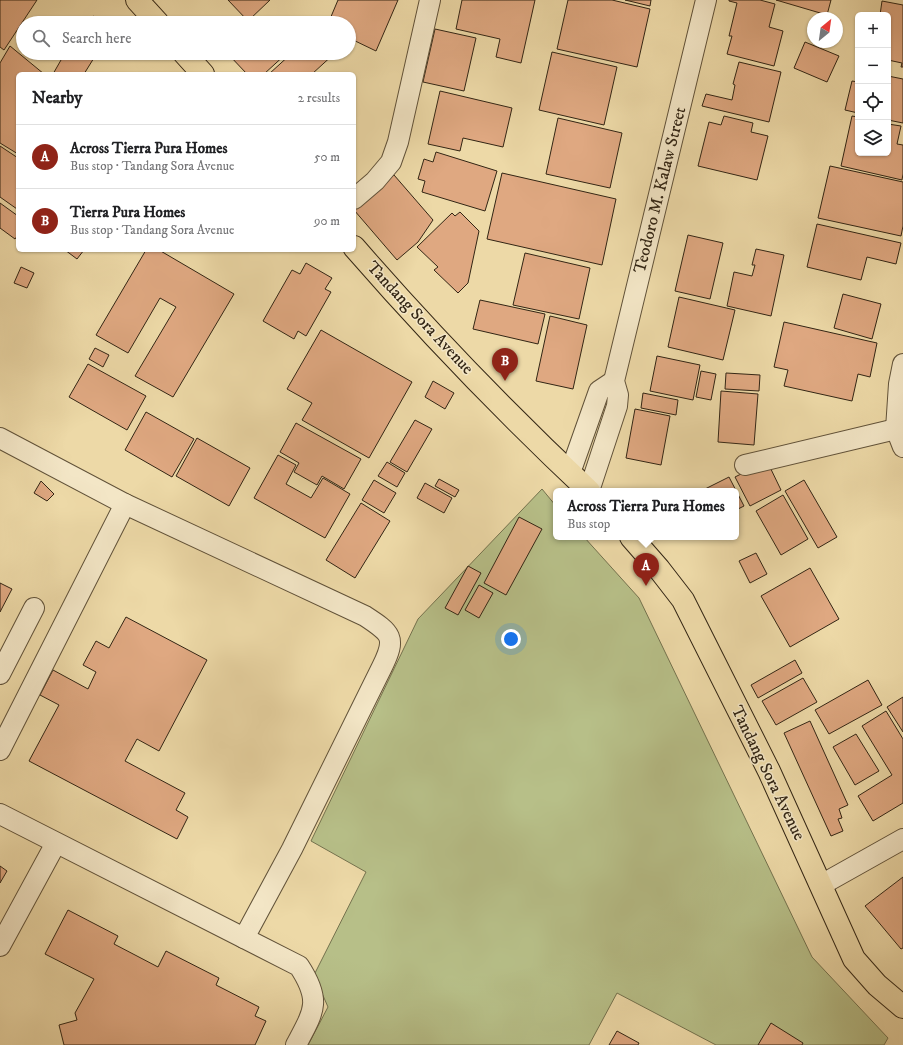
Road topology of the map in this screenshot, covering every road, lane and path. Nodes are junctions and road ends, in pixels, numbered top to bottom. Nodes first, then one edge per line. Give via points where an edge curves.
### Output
1 (137, 0) edge
2 (430, 0) edge
3 (706, 0) edge
4 (152, 16) edge
5 (190, 60) edge
6 (201, 72) edge
7 (356, 197) edge
8 (356, 249) edge
9 (903, 364) edge
10 (614, 381) junction
11 (0, 438) edge
12 (900, 438) edge
13 (745, 465) dead end
14 (570, 473) junction
15 (586, 488) edge
16 (590, 488) edge
17 (125, 504) junction
18 (635, 540) edge
19 (34, 608) dead end
20 (0, 674) edge
21 (0, 750) edge
22 (0, 814) edge
23 (903, 839) edge
24 (56, 843) junction
25 (821, 885) junction
26 (244, 938) junction
27 (0, 946) edge
28 (903, 1007) edge
29 (296, 1045) edge

1 - 4 main road
2 - 7 street via 398,142 390,162 375,181
3 - 10 street, Teodoro M. Kalaw Street
5 - 6 main road
8 - 14 main road, Tandang Sora Avenue via 475,378
9 - 12 street via 898,384
10 - 14 street via 599,391
10 - 16 street, Teodoro M. Kalaw Street via 618,395 617,406
11 - 17 street
12 - 13 street
14 - 15 main road, Tandang Sora Avenue
17 - 21 street
17 - 26 street via 366,616 384,628 391,641 389,655 292,849
18 - 25 main road, Tandang Sora Avenue via 683,600 769,772
19 - 20 street
22 - 24 street
23 - 25 street
24 - 26 street
24 - 27 street
25 - 28 main road, Tandang Sora Avenue via 854,959 877,985
26 - 29 street via 299,966 308,980 314,1000 312,1015

